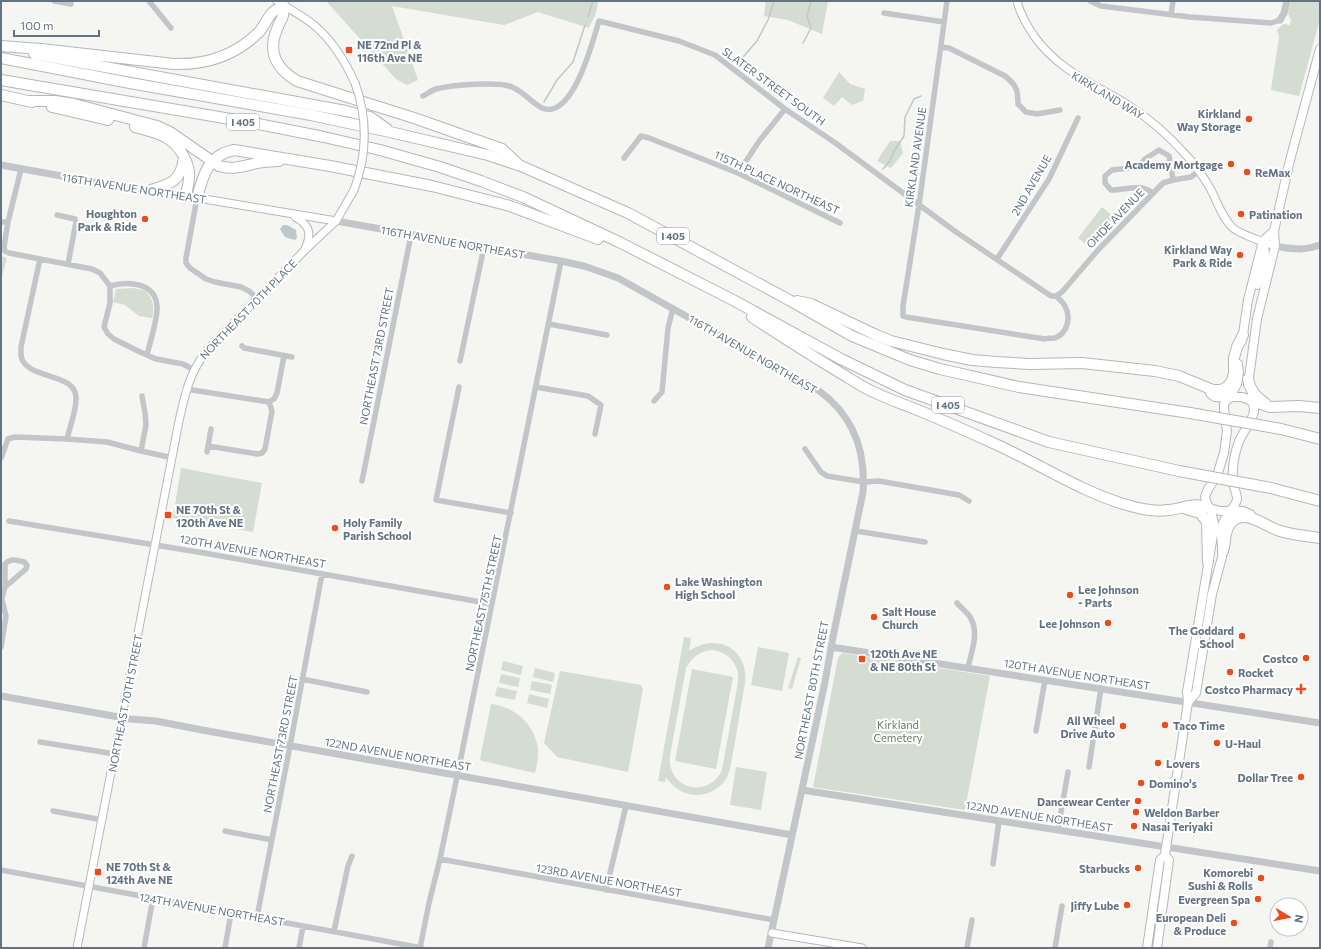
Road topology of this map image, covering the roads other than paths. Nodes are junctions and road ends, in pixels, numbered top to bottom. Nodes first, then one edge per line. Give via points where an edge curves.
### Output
1 (54, 1) edge
2 (149, 1) edge
3 (947, 1) edge
4 (1090, 1) edge
5 (1173, 1) edge
6 (1287, 1) edge
7 (280, 3) edge
8 (1016, 3) edge
9 (71, 4) dead end
10 (884, 13) dead end
11 (1171, 15) junction
12 (1280, 20) joint
13 (944, 22) junction
14 (171, 28) dead end
15 (1, 47) edge
16 (941, 47) junction
17 (1320, 49) edge
18 (1, 58) edge
19 (1, 80) edge
20 (1, 95) edge
21 (423, 96) dead end
22 (27, 101) junction
23 (785, 109) junction
24 (1060, 110) dead end
25 (1078, 118) dead end
26 (390, 132) junction
27 (184, 158) junction
28 (624, 158) dead end
29 (212, 161) junction
30 (307, 162) junction
31 (1, 165) edge
32 (521, 166) junction
33 (21, 169) junction
34 (1199, 171) junction
35 (738, 173) junction
36 (1173, 180) junction
37 (151, 190) junction
38 (1152, 193) junction
39 (186, 196) junction
40 (197, 198) junction
41 (919, 205) junction
42 (290, 214) junction
43 (57, 215) dead end
44 (336, 221) junction
45 (1, 222) edge
46 (8, 222) junction
47 (840, 223) dead end
48 (1274, 231) junction
49 (411, 235) junction
50 (1263, 241) junction
51 (620, 242) junction
52 (1320, 245) edge
53 (1275, 246) junction
54 (484, 247) junction
55 (303, 252) junction
56 (40, 259) junction
57 (997, 259) junction
58 (561, 261) junction
59 (68, 264) junction
60 (110, 286) junction
61 (1056, 296) junction
62 (258, 298) junction
63 (733, 300) junction
64 (789, 300) junction
65 (674, 308) junction
66 (1257, 320) junction
67 (549, 324) junction
68 (607, 335) dead end
69 (1243, 335) junction
70 (242, 346) dead end
71 (147, 355) junction
72 (284, 356) junction
73 (292, 357) dead end
74 (460, 361) dead end
75 (194, 370) junction
76 (1248, 379) junction
77 (1197, 384) junction
78 (459, 387) dead end
79 (536, 387) junction
80 (186, 389) junction
81 (142, 396) dead end
82 (1230, 397) junction
83 (654, 401) dead end
84 (1252, 401) junction
85 (269, 402) junction
86 (1285, 406) junction
87 (1320, 408) edge
88 (211, 429) dead end
89 (595, 434) dead end
90 (856, 437) joint
91 (67, 439) junction
92 (1320, 439) edge
93 (805, 449) dead end
94 (141, 451) junction
95 (1, 458) edge
96 (173, 458) junction
97 (362, 481) dead end
98 (864, 482) junction
99 (969, 501) dead end
100 (1320, 501) edge
101 (1182, 508) junction
102 (1210, 508) junction
103 (1230, 511) junction
104 (511, 513) junction
105 (1254, 519) junction
106 (10, 521) dead end
107 (856, 530) junction
108 (1320, 538) edge
109 (925, 542) dead end
110 (156, 545) junction
111 (1223, 551) junction
112 (1208, 562) junction
113 (322, 574) junction
114 (5, 587) junction
115 (1, 600) edge
116 (957, 603) dead end
117 (492, 604) junction
118 (1, 647) edge
119 (831, 647) junction
120 (968, 668) junction
121 (302, 679) junction
122 (1045, 680) junction
123 (1101, 688) junction
124 (367, 692) dead end
125 (1, 696) edge
126 (1188, 702) junction
127 (122, 717) junction
128 (1320, 723) edge
129 (1036, 731) dead end
130 (40, 742) dead end
131 (290, 746) junction
132 (115, 754) junction
133 (1089, 767) dead end
134 (1068, 772) dead end
135 (457, 776) junction
136 (802, 790) junction
137 (626, 806) junction
138 (53, 811) dead end
139 (103, 820) junction
140 (999, 821) junction
141 (1058, 829) junction
142 (225, 831) dead end
143 (792, 835) junction
144 (272, 840) junction
145 (1166, 851) junction
146 (352, 856) dead end
147 (440, 859) junction
148 (993, 864) dead end
149 (1, 870) edge
150 (1320, 871) edge
151 (89, 886) junction
152 (606, 890) junction
153 (153, 898) junction
154 (1062, 906) dead end
155 (231, 913) junction
156 (257, 917) junction
157 (774, 920) junction
158 (972, 920) dead end
159 (303, 926) junction
160 (334, 931) junction
161 (772, 933) junction
162 (819, 944) edge
163 (78, 948) edge
164 (144, 948) edge
165 (225, 948) edge
166 (299, 948) edge
167 (421, 948) edge
168 (768, 948) edge
169 (862, 948) edge
170 (967, 948) edge
171 (1055, 948) edge
172 (1147, 948) edge
173 (1157, 948) edge

1 - 9 street
2 - 14 street
3 - 13 street, KIRKLAND AVENUE
4 - 11 street via 1101,6
5 - 11 street
6 - 12 street
7 - 15 highway via 259,31 242,46 222,57 196,64
7 - 32 highway via 284,16 277,27 273,43 276,61 289,76 297,81 502,149
7 - 44 main road, NORTHEAST 70TH PLACE, bridge via 313,24 327,38 345,61 359,93 364,115 363,160 354,190
8 - 34 main road, KIRKLAND WAY via 1034,34 1057,62 1142,114 1174,142
10 - 13 street
11 - 12 street via 1271,23
13 - 16 street, KIRKLAND AVENUE
15 - 26 highway via 346,111 370,117
16 - 24 street via 949,48 1005,76 1015,86 1018,104 1026,112 1037,114
16 - 41 street, KIRKLAND AVENUE
17 - 48 main road
18 - 26 highway, I 405
19 - 51 highway, I 405 via 248,122 380,150 516,194
20 - 22 highway
21 - 23 street, SLATER STREET SOUTH via 436,89 503,84 522,92 542,108 549,110 558,107 580,78 599,20 679,41 709,52
22 - 27 highway via 160,135 172,141
22 - 29 highway via 74,104 157,126
23 - 35 street
23 - 41 street, SLATER STREET SOUTH
25 - 57 street, 2ND AVENUE via 1049,179
26 - 32 highway, I 405 via 476,152
27 - 37 highway via 180,174 171,184
27 - 39 highway via 189,173
28 - 35 street, 115TH PLACE NORTHEAST via 641,136
29 - 30 highway via 220,166 233,168 268,161
29 - 30 highway via 219,155 234,150
29 - 40 highway via 202,179
30 - 51 highway via 432,186 510,206 604,242
31 - 33 street, 116TH AVENUE NORTHEAST
32 - 64 highway, I 405 via 628,213
33 - 37 street, 116TH AVENUE NORTHEAST
33 - 46 street
34 - 36 street, OHDE AVENUE via 1191,178
34 - 50 main road, KIRKLAND WAY via 1233,228
35 - 47 street, 115TH PLACE NORTHEAST
36 - 38 street, OHDE AVENUE via 1163,183
36 - 38 street via 1169,156 1158,150 1139,167 1115,170 1105,176 1105,183 1111,190 1146,188
37 - 39 street, 116TH AVENUE NORTHEAST
38 - 61 street, OHDE AVENUE
39 - 40 main road, 116TH AVENUE NORTHEAST
40 - 42 main road, 116TH AVENUE NORTHEAST
40 - 62 street via 186,258 188,265 209,280 241,287
41 - 57 street, SLATER STREET SOUTH
41 - 61 street, KIRKLAND AVENUE via 903,316 1045,339 1055,338 1067,326 1068,319 1068,312
42 - 44 main road, 116TH AVENUE NORTHEAST
42 - 55 main road via 306,224 310,236
43 - 59 street via 74,219 76,222
44 - 49 street, 116TH AVENUE NORTHEAST
44 - 55 main road, NORTHEAST 70TH PLACE
45 - 46 street
46 - 56 street via 5,251
48 - 50 main road
48 - 53 main road
49 - 54 street, 116TH AVENUE NORTHEAST
49 - 97 street, NORTHEAST 73RD STREET
50 - 53 main road, KIRKLAND WAY
50 - 66 main road via 1265,255 1253,304
50 - 69 main road via 1248,300
51 - 63 highway, I 405
52 - 53 street via 1301,250
53 - 66 main road
54 - 58 street, 116TH AVENUE NORTHEAST
54 - 74 street
55 - 62 main road, NORTHEAST 70TH PLACE
56 - 59 street
56 - 91 street via 21,357 26,365 34,370 69,383 74,389 77,398
57 - 61 street, SLATER STREET SOUTH via 1052,296
58 - 65 street, 116TH AVENUE NORTHEAST via 612,275
58 - 67 street, NORTHEAST 75TH STREET
59 - 60 street via 100,273
60 - 71 street via 110,303 104,327 114,339
60 - 71 street via 124,283 144,286 155,298 157,312
62 - 75 main road, NORTHEAST 70TH PLACE via 209,348
63 - 100 highway, I 405, bridge via 841,359 905,390 1049,442 1179,471 1271,488
63 - 101 highway via 741,310 759,322 874,393 993,443 1108,499 1127,506 1159,511
64 - 77 highway via 811,304 891,341 972,360 1014,364 1082,363 1155,371 1179,376
64 - 92 highway, I 405, bridge via 852,336 910,360 940,369 1019,388 1190,413
65 - 83 street via 668,328 662,392
65 - 90 street, 116TH AVENUE NORTHEAST via 828,397 843,414
66 - 76 main road
67 - 68 street
67 - 79 street, NORTHEAST 75TH STREET
69 - 77 highway via 1234,358 1232,381 1227,387 1213,390
69 - 82 main road via 1238,356 1239,379
70 - 72 street
71 - 75 street via 156,360 183,364
72 - 73 street
72 - 85 street via 277,393
75 - 80 main road, NORTHEAST 70TH PLACE
76 - 84 main road
76 - 86 highway via 1252,392 1260,400
77 - 82 highway via 1215,396
78 - 104 street via 436,500
79 - 89 street via 588,396 601,405
79 - 104 street, NORTHEAST 75TH STREET
80 - 85 street
80 - 96 main road, NORTHEAST 70TH PLACE
81 - 94 street via 146,425
82 - 84 main road via 1242,397
82 - 102 main road via 1224,404 1227,431 1224,453 1217,476 1205,497
84 - 86 highway via 1270,407
84 - 103 main road via 1253,416 1242,434 1235,456 1233,482 1236,500
85 - 88 street via 272,411 262,453 207,449
86 - 87 highway
90 - 98 street, NORTHEAST 80TH STREET via 863,461
91 - 94 street via 107,442
91 - 95 street via 8,439
93 - 98 street via 821,472 827,476
94 - 96 street
96 - 110 main road, NORTHEAST 70TH STREET
98 - 99 street via 879,482 959,495
98 - 107 street, NORTHEAST 80TH STREET
101 - 102 highway via 1194,505
101 - 112 highway via 1200,513 1207,522
102 - 103 main road via 1220,512
102 - 112 main road via 1214,523
103 - 105 highway via 1243,512
103 - 111 main road via 1221,527
104 - 117 street, NORTHEAST 75TH STREET
105 - 108 highway via 1277,530
105 - 111 highway via 1242,517 1230,523
106 - 110 street, 120TH AVENUE NORTHEAST
107 - 109 street
107 - 119 street, NORTHEAST 80TH STREET
110 - 113 street, 120TH AVENUE NORTHEAST
110 - 127 main road, NORTHEAST 70TH STREET
111 - 126 main road via 1212,594 1196,693
112 - 126 main road via 1186,692
113 - 117 street, 120TH AVENUE NORTHEAST
113 - 121 street, NORTHEAST 73RD STREET
114 - 114 street via 26,569 27,565 24,562 11,560 4,564
114 - 115 street
115 - 118 street via 6,616
116 - 120 street via 970,616 974,626 975,636
117 - 135 street, NORTHEAST 75TH STREET
119 - 120 street, 120TH AVENUE NORTHEAST
119 - 136 street, NORTHEAST 80TH STREET
120 - 122 street, 120TH AVENUE NORTHEAST
121 - 124 street
121 - 131 street, NORTHEAST 73RD STREET
122 - 123 street, 120TH AVENUE NORTHEAST
122 - 129 street
123 - 126 street, 120TH AVENUE NORTHEAST
123 - 133 street
125 - 127 street, 122ND AVENUE NORTHEAST
126 - 128 street, 120TH AVENUE NORTHEAST
126 - 145 main road
127 - 131 street, 122ND AVENUE NORTHEAST
127 - 132 main road, NORTHEAST 70TH STREET
130 - 132 street
131 - 135 street, 122ND AVENUE NORTHEAST
131 - 144 street, NORTHEAST 73RD STREET
132 - 139 main road, NORTHEAST 70TH STREET
134 - 141 street
135 - 137 street, 122ND AVENUE NORTHEAST
135 - 147 street, NORTHEAST 75TH STREET
136 - 140 street, 122ND AVENUE NORTHEAST
136 - 143 street, NORTHEAST 80TH STREET
137 - 143 street, 122ND AVENUE NORTHEAST
137 - 152 street
138 - 139 street
139 - 151 main road, NORTHEAST 70TH STREET
140 - 141 street, 122ND AVENUE NORTHEAST
140 - 148 street
141 - 145 street, 122ND AVENUE NORTHEAST
142 - 144 street
143 - 157 street, NORTHEAST 80TH STREET
144 - 156 street, NORTHEAST 73RD STREET
145 - 150 street, 122ND AVENUE NORTHEAST
145 - 172 main road via 1160,860
145 - 173 main road via 1169,860
146 - 160 street
147 - 152 street, 123RD AVENUE NORTHEAST
147 - 167 street, NORTHEAST 75TH STREET
149 - 151 street, 124TH AVENUE NORTHEAST
151 - 153 street, 124TH AVENUE NORTHEAST
151 - 163 main road, NORTHEAST 70TH STREET
152 - 157 street, 123RD AVENUE NORTHEAST
153 - 155 street, 124TH AVENUE NORTHEAST
153 - 164 street
154 - 171 street
155 - 156 street, 124TH AVENUE NORTHEAST
155 - 165 street
156 - 159 street, 124TH AVENUE NORTHEAST
157 - 161 street, NORTHEAST 80TH STREET
158 - 170 street
159 - 160 street, 124TH AVENUE NORTHEAST
159 - 166 street
160 - 167 street, 124TH AVENUE NORTHEAST
161 - 162 main road
161 - 168 street, NORTHEAST 80TH STREET
162 - 169 main road

